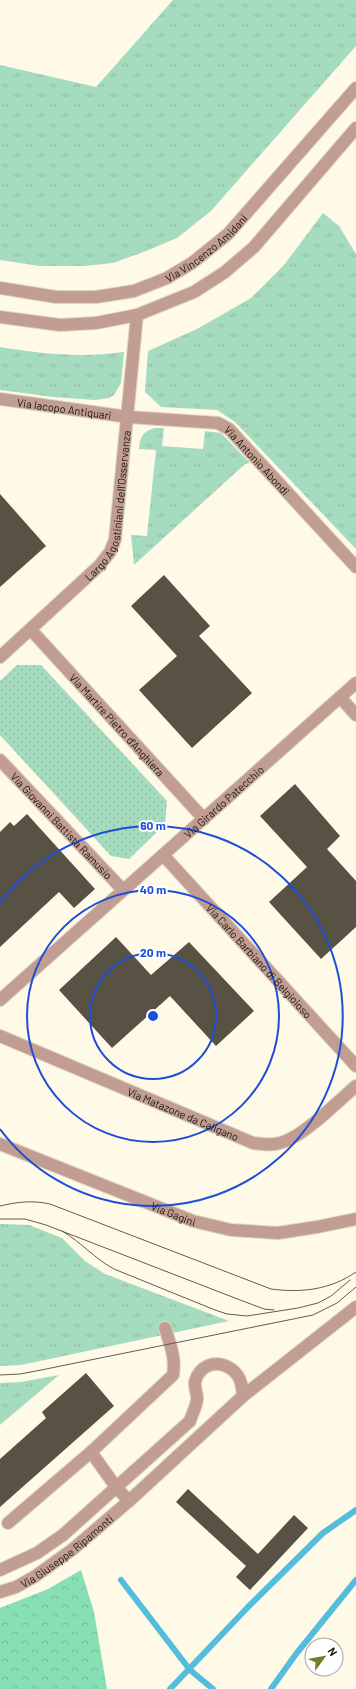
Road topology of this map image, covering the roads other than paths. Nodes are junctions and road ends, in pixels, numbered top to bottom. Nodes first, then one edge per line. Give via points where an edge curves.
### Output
1 (356, 88) edge
2 (356, 128) edge
3 (0, 288) edge
4 (137, 315) junction
5 (0, 317) edge
6 (0, 399) edge
7 (128, 417) junction
8 (356, 567) edge
9 (31, 630) junction
10 (0, 657) edge
11 (356, 683) edge
12 (340, 697) junction
13 (356, 715) edge
14 (0, 760) edge
15 (204, 819) junction
16 (163, 855) junction
17 (123, 890) junction
18 (0, 1000) edge
19 (0, 1036) edge
20 (356, 1066) edge
21 (356, 1086) edge
22 (0, 1144) edge
23 (356, 1219) edge
24 (356, 1307) edge
25 (165, 1328) dead end
26 (243, 1396) junction
27 (91, 1452) junction
28 (116, 1487) junction
29 (129, 1501) junction
30 (8, 1523) dead end
31 (0, 1570) edge
32 (0, 1592) edge

1 - 3 street, Via Vincenzo Amidani via 228,234 192,263 167,278 134,291 96,297 56,297
2 - 4 street via 240,260 194,292
4 - 5 street via 96,323 60,325
4 - 7 street, Largo Agostiniani dell'Osservanza
6 - 7 street, Via Iacopo Antiquari
7 - 8 street, Via Antonio Abondi via 212,421 229,429
7 - 9 street, Largo Agostiniani dell'Osservanza via 115,540 110,552 99,566
9 - 10 street, Largo Agostiniani dell'Osservanza
9 - 15 street, Via Martire Pietro d'Anghiera
11 - 12 street, Via Girardo Patecchio
12 - 13 street
12 - 15 street, Via Girardo Patecchio
14 - 17 street, Via Giovanni Battista Ramusio
15 - 16 street, Via Girardo Patecchio
16 - 17 street, Via Girardo Patecchio
16 - 20 street, Via Carlo Barbiano di Belgioioso
17 - 18 street, Via Girardo Patecchio
19 - 21 street, Via Matazone da Caligano via 253,1143 269,1145 296,1137
22 - 23 street, Via Gagini via 193,1221 231,1230 278,1232
24 - 26 street, Via Giuseppe Ripamonti
25 - 27 street via 174,1356 173,1375
26 - 28 street, Via Giuseppe Ripamonti via 242,1383 234,1370 222,1364 210,1364 200,1371 195,1383 197,1400 190,1421
26 - 29 street, Via Giuseppe Ripamonti
27 - 28 street
27 - 30 street
28 - 29 street
28 - 31 street, Via Giuseppe Ripamonti via 63,1536 37,1553
29 - 32 street, Via Giuseppe Ripamonti via 53,1564 16,1587

